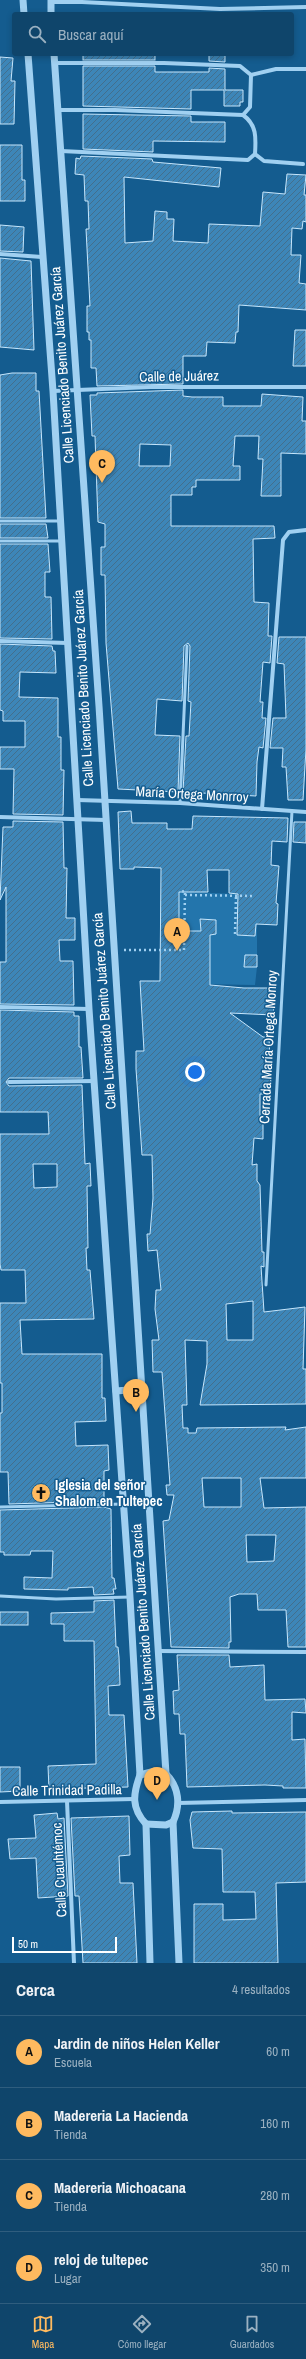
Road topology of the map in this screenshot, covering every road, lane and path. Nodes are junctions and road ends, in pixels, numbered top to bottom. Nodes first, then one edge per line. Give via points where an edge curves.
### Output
1 (23, 0) edge
2 (51, 1) edge
3 (306, 7) edge
4 (24, 12) edge
5 (51, 12) edge
6 (28, 56) edge
7 (54, 56) edge
8 (55, 63) junction
9 (306, 69) edge
10 (251, 75) junction
11 (58, 110) junction
12 (243, 115) junction
13 (61, 151) junction
14 (255, 154) junction
15 (303, 164) dead end
16 (0, 254) edge
17 (42, 257) junction
18 (306, 386) edge
19 (77, 390) junction
20 (53, 391) junction
21 (0, 521) edge
22 (60, 521) junction
23 (306, 530) edge
24 (0, 540) edge
25 (61, 541) junction
26 (0, 641) edge
27 (68, 643) junction
28 (187, 646) dead end
29 (77, 800) junction
30 (103, 801) junction
31 (180, 803) junction
32 (262, 809) junction
33 (292, 811) junction
34 (306, 812) edge
35 (0, 817) edge
36 (78, 820) junction
37 (106, 820) junction
38 (179, 892) dead end
39 (185, 895) junction
40 (236, 896) junction
41 (255, 896) dead end
42 (235, 934) dead end
43 (113, 950) junction
44 (0, 1007) edge
45 (89, 1009) junction
46 (96, 1081) junction
47 (9, 1082) dead end
48 (266, 1285) dead end
49 (141, 1389) junction
50 (116, 1391) junction
51 (124, 1504) junction
52 (0, 1507) edge
53 (0, 1596) edge
54 (130, 1597) junction
55 (158, 1651) junction
56 (306, 1652) edge
57 (166, 1774) junction
58 (140, 1775) junction
59 (134, 1799) junction
60 (306, 1800) edge
61 (66, 1801) junction
62 (0, 1802) edge
63 (178, 1803) junction
64 (173, 1822) junction
65 (146, 1824) junction
66 (74, 1963) edge
67 (150, 1963) edge
68 (179, 1963) edge

1 - 4 street
2 - 3 street via 205,9
2 - 5 street
6 - 17 street, Calle Licenciado Benito Juárez García
7 - 8 street, Calle Licenciado Benito Juárez García
8 - 10 street via 240,66
8 - 11 street, Calle Licenciado Benito Juárez García
9 - 10 street via 276,69
10 - 12 street via 250,106
11 - 12 street
11 - 13 street, Calle Licenciado Benito Juárez García
12 - 14 street via 250,120 254,128
13 - 14 street via 248,160
13 - 19 street, Calle Licenciado Benito Juárez García
14 - 15 street via 264,161
16 - 17 street
17 - 20 street, Calle Licenciado Benito Juárez García
18 - 19 street, Calle de Juárez
19 - 20 street, Calle de Juárez
19 - 30 street, Calle Licenciado Benito Juárez García via 99,706
20 - 22 street, Calle Licenciado Benito Juárez García
21 - 22 lane
22 - 25 street, Calle Licenciado Benito Juárez García
23 - 32 street via 289,532 283,540
24 - 25 lane
25 - 27 street, Calle Licenciado Benito Juárez García
26 - 27 street
27 - 29 street, Calle Licenciado Benito Juárez García
28 - 31 lane
29 - 30 street, María Ortega Monrroy
29 - 36 street, Calle Licenciado Benito Juárez García
30 - 31 street, María Ortega Monrroy
30 - 37 street, Calle Licenciado Benito Juárez García
31 - 32 street, María Ortega Monrroy
32 - 33 street, María Ortega Monrroy
33 - 34 street, María Ortega Monrroy
33 - 48 lane, Cerrada María Ortega Monroy
35 - 36 street
36 - 37 street
36 - 45 street, Calle Licenciado Benito Juárez García
37 - 43 street, Calle Licenciado Benito Juárez García
38 - 39 path via 185,891
39 - 40 path
39 - 43 path via 184,950
40 - 41 path
40 - 42 path
43 - 49 street, Calle Licenciado Benito Juárez García
44 - 45 street
45 - 46 street, Calle Licenciado Benito Juárez García
46 - 47 street
46 - 50 street, Calle Licenciado Benito Juárez García
49 - 50 street
49 - 55 street, Calle Licenciado Benito Juárez García
50 - 51 street, Calle Licenciado Benito Juárez García
51 - 52 lane
51 - 54 street, Calle Licenciado Benito Juárez García
53 - 54 lane via 56,1599
54 - 58 street, Calle Licenciado Benito Juárez García
55 - 56 street
55 - 57 street, Calle Licenciado Benito Juárez García
57 - 58 street via 155,1771
57 - 63 street, Calle Licenciado Benito Juárez García via 175,1783
58 - 59 street, Calle Licenciado Benito Juárez García
59 - 61 street, Calle Trinidad Padilla
59 - 65 street via 136,1814
60 - 63 street
61 - 62 street, Calle Trinidad Padilla
61 - 66 street, Calle Cuauhtémoc
63 - 64 street, Calle Licenciado Benito Juárez García via 178,1812
64 - 65 street via 166,1825
64 - 68 street, Calle Licenciado Benito Juárez García
65 - 67 street

